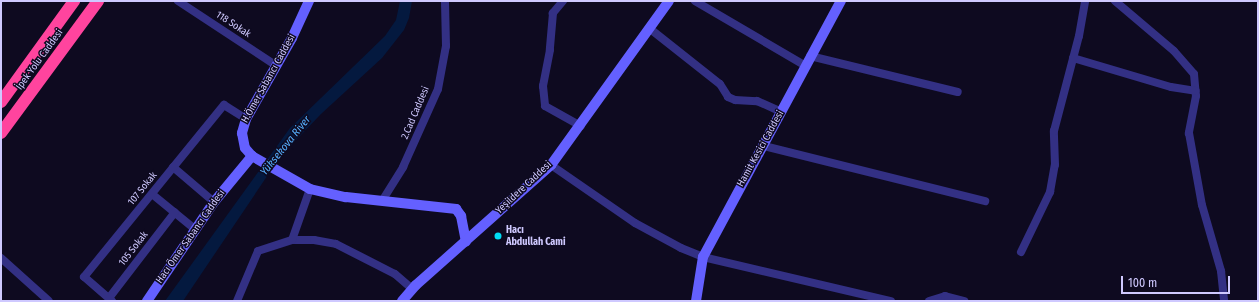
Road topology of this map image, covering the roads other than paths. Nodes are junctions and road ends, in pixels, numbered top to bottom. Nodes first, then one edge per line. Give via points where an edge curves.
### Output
1 (74, 1) edge
2 (98, 1) edge
3 (178, 1) edge
4 (309, 1) edge
5 (445, 1) edge
6 (563, 1) edge
7 (669, 1) edge
8 (695, 1) edge
9 (841, 1) edge
10 (1085, 1) edge
11 (1117, 2) edge
12 (649, 28) junction
13 (810, 56) junction
14 (1073, 58) junction
15 (277, 66) junction
16 (806, 66) junction
17 (1196, 91) junction
18 (958, 92) dead end
19 (1, 102) edge
20 (782, 112) junction
21 (246, 120) junction
22 (581, 126) junction
23 (1, 133) edge
24 (764, 146) junction
25 (255, 158) junction
26 (551, 165) junction
27 (174, 167) junction
28 (310, 189) junction
29 (152, 194) junction
30 (382, 201) junction
31 (985, 201) dead end
32 (214, 202) junction
33 (175, 212) junction
34 (196, 230) junction
35 (292, 240) junction
36 (466, 242) junction
37 (1021, 252) dead end
38 (703, 257) junction
39 (1, 258) edge
40 (412, 289) junction
41 (111, 299) edge
42 (49, 301) edge
43 (147, 301) edge
44 (237, 301) edge
45 (402, 301) edge
46 (696, 301) edge
47 (891, 301) edge
48 (929, 301) edge
49 (964, 301) edge
50 (1224, 301) edge

1 - 19 highway, İpek Yolu Caddesi
2 - 23 highway, İpek Yolu Caddesi
3 - 15 street, 118 Sokak
4 - 15 street, H.Ömer Sabancı Caddesi
5 - 30 street, 2.Cad Caddesi via 446,46 438,89 403,167
6 - 22 street via 553,13 550,50 543,86 545,106
7 - 12 street, Yeşildere Caddesi
8 - 16 street
9 - 13 street, Hamit Kesici Caddesi
10 - 14 street
11 - 17 street via 1192,70
12 - 20 street via 720,84 728,97 735,100 757,100
12 - 22 street, Yeşildere Caddesi
13 - 16 street, Hamit Kesici Caddesi
13 - 18 street
14 - 17 street via 1171,87
14 - 37 street via 1054,131 1055,165 1050,192
15 - 21 street, H.Ömer Sabancı Caddesi
16 - 20 street, Hamit Kesici Caddesi
17 - 50 street via 1189,133 1202,204 1221,271
20 - 24 street, Hamit Kesici Caddesi
21 - 25 street, H.Ömer Sabancı Caddesi via 242,140
21 - 27 street, 107 Sokak via 224,105
22 - 26 street, Yeşildere Caddesi
24 - 31 street
24 - 38 street, Hamit Kesici Caddesi
25 - 28 street
25 - 32 street, Hacı Ömer Sabancı Caddesi
26 - 36 street, Yeşildere Caddesi
26 - 38 street via 635,223
27 - 29 street, 107 Sokak
27 - 32 street
28 - 30 street
28 - 35 street
29 - 33 street
29 - 41 street, 107 Sokak via 84,277
30 - 36 street via 456,209 461,216
32 - 34 street, Hacı Ömer Sabancı Caddesi
33 - 34 street
33 - 41 street, 105 Sokak
34 - 43 street, Hacı Ömer Sabancı Caddesi
35 - 40 street via 336,244 395,274
35 - 44 street via 258,250
36 - 40 street, Yeşildere Caddesi
38 - 46 street, Hamit Kesici Caddesi
38 - 47 street
39 - 42 street
40 - 45 street, Yeşildere Caddesi
48 - 49 street via 945,296

